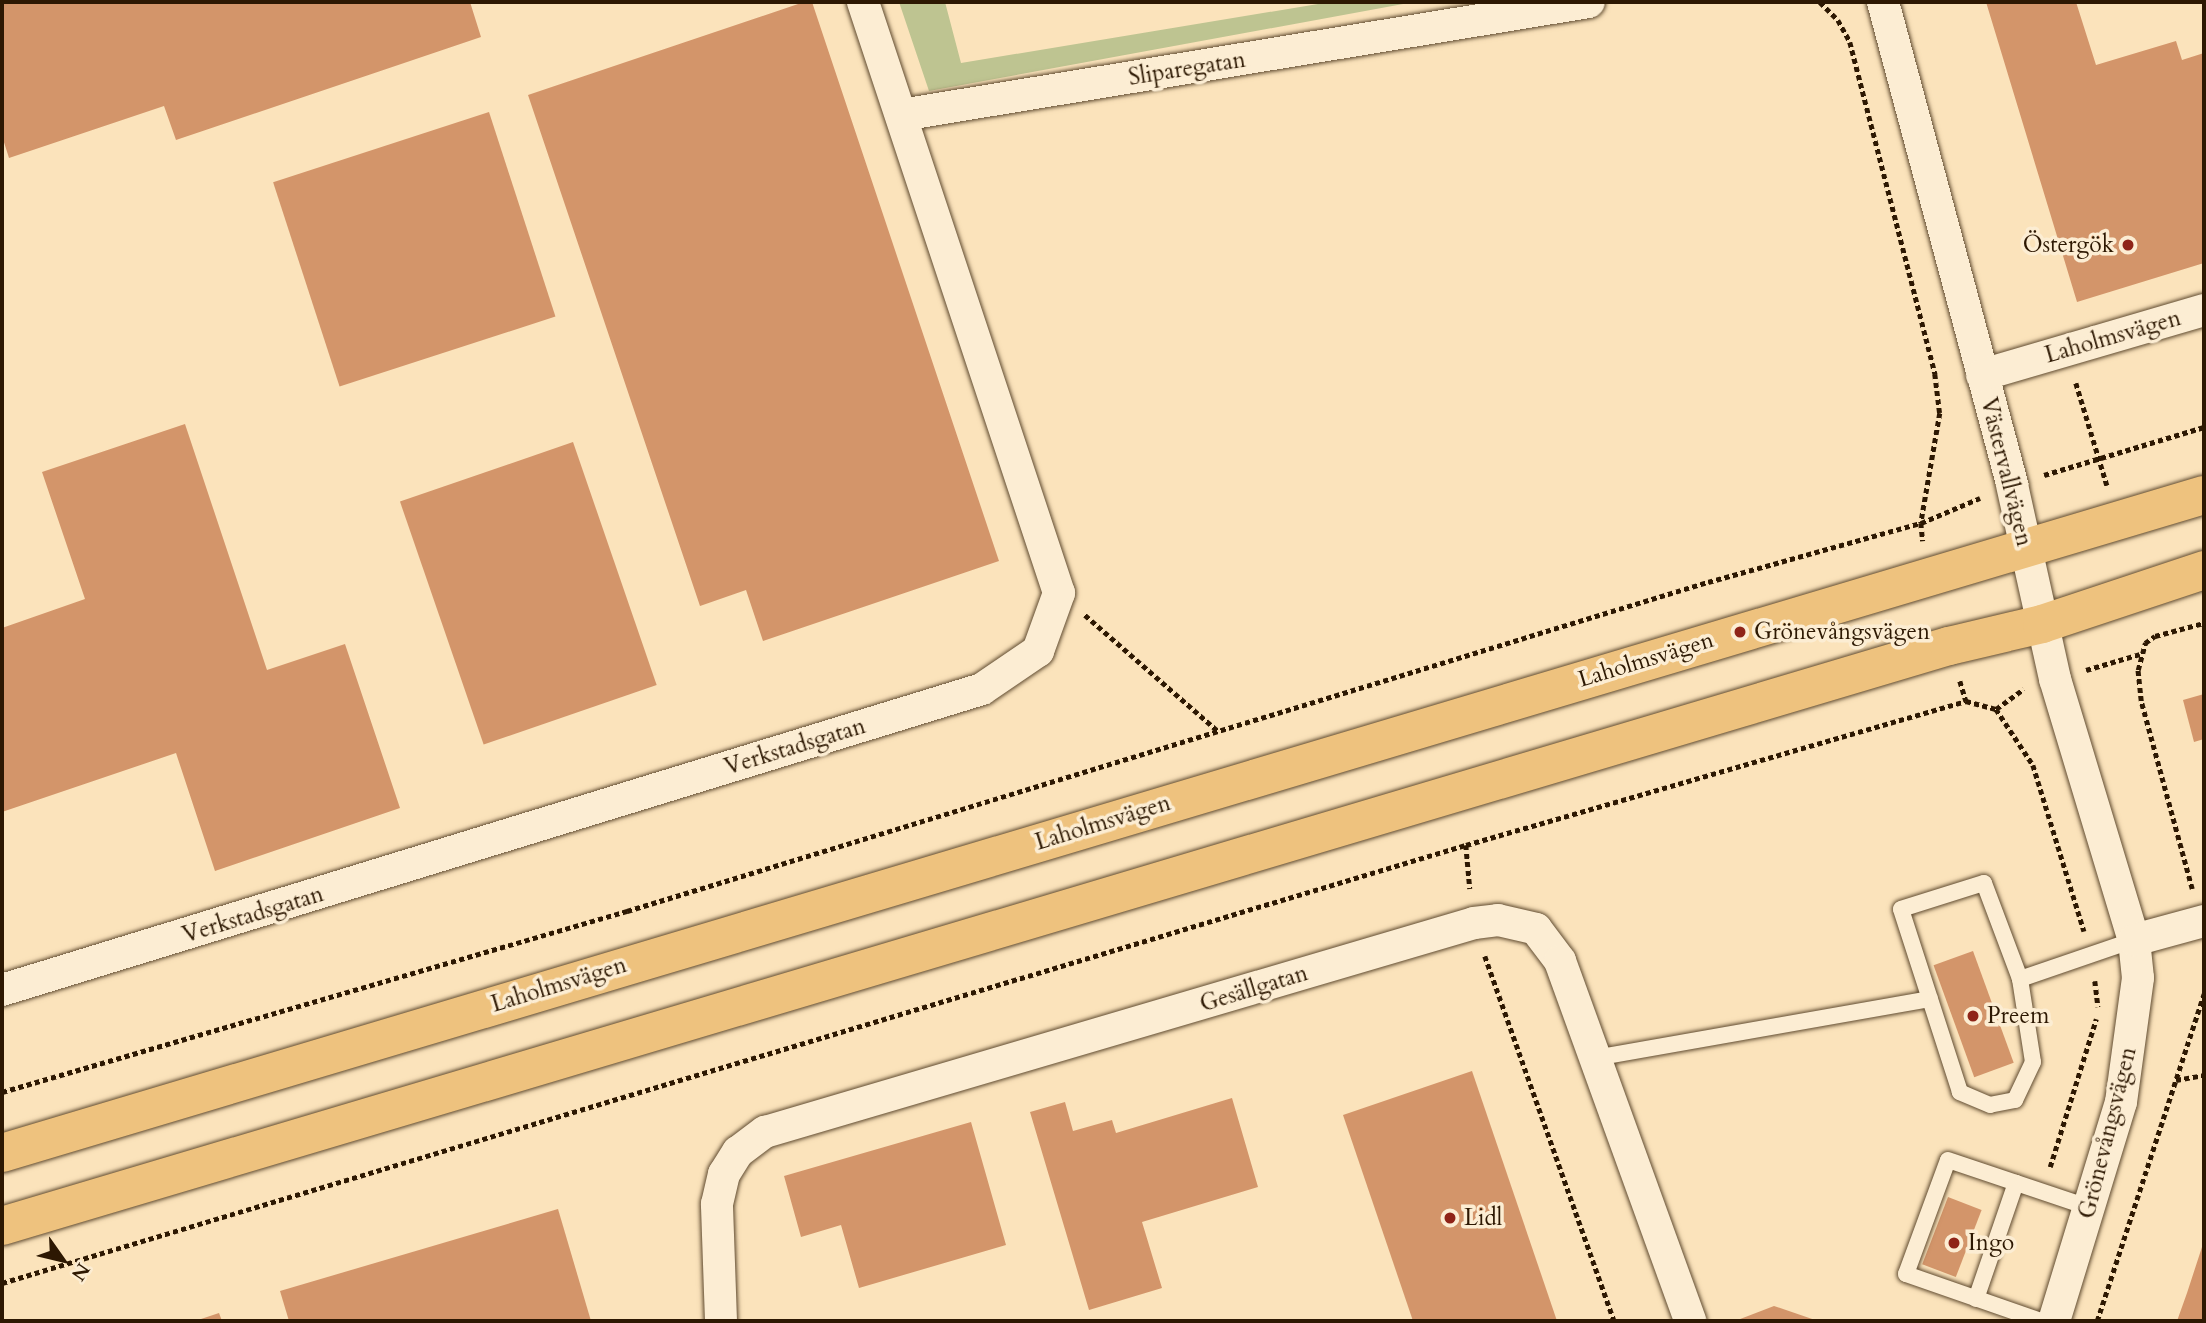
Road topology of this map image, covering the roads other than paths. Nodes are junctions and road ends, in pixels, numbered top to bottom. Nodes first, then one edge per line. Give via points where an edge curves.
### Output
1 (863, 2) edge
2 (1589, 2) edge
3 (1884, 2) edge
4 (901, 115) junction
5 (2204, 310) edge
6 (1982, 375) junction
7 (2204, 495) edge
8 (2025, 548) junction
9 (2204, 570) edge
10 (2042, 624) junction
11 (2203, 921) edge
12 (2134, 940) junction
13 (2020, 979) junction
14 (2, 990) edge
15 (1930, 999) junction
16 (1595, 1058) junction
17 (2, 1153) edge
18 (2016, 1183) junction
19 (2091, 1208) junction
20 (2, 1226) edge
21 (1976, 1299) junction
22 (721, 1321) edge
23 (1690, 1321) edge
24 (2040, 1321) edge
25 (2054, 1321) edge

1 - 4 street
2 - 4 street, Sliparegatan
3 - 6 street, Västervallvägen
4 - 14 street, Verkstadsgatan via 1059,593 1038,651 982,689
5 - 6 street, Laholmsvägen
6 - 8 street, Västervallvägen
7 - 8 highway, Laholmsvägen
8 - 10 street, Västervallvägen
8 - 17 highway, Laholmsvägen
9 - 10 highway
10 - 12 street, Västervallvägen
10 - 20 highway via 1949,646
11 - 12 street
12 - 13 lane
12 - 19 street, Grönevångsvägen via 2138,978 2133,1033
13 - 15 lane via 2033,1062 2015,1100 1990,1105 1960,1092
13 - 15 lane via 1984,883 1901,909
15 - 16 lane
16 - 22 street, Gesällgatan via 1560,961 1536,929 1499,920 1474,923 765,1132 738,1152 724,1174 717,1204
16 - 23 street, Gesällgatan
18 - 19 lane
18 - 21 lane
18 - 21 lane via 1948,1160 1906,1275
19 - 25 street, Grönevångsvägen
21 - 24 lane

